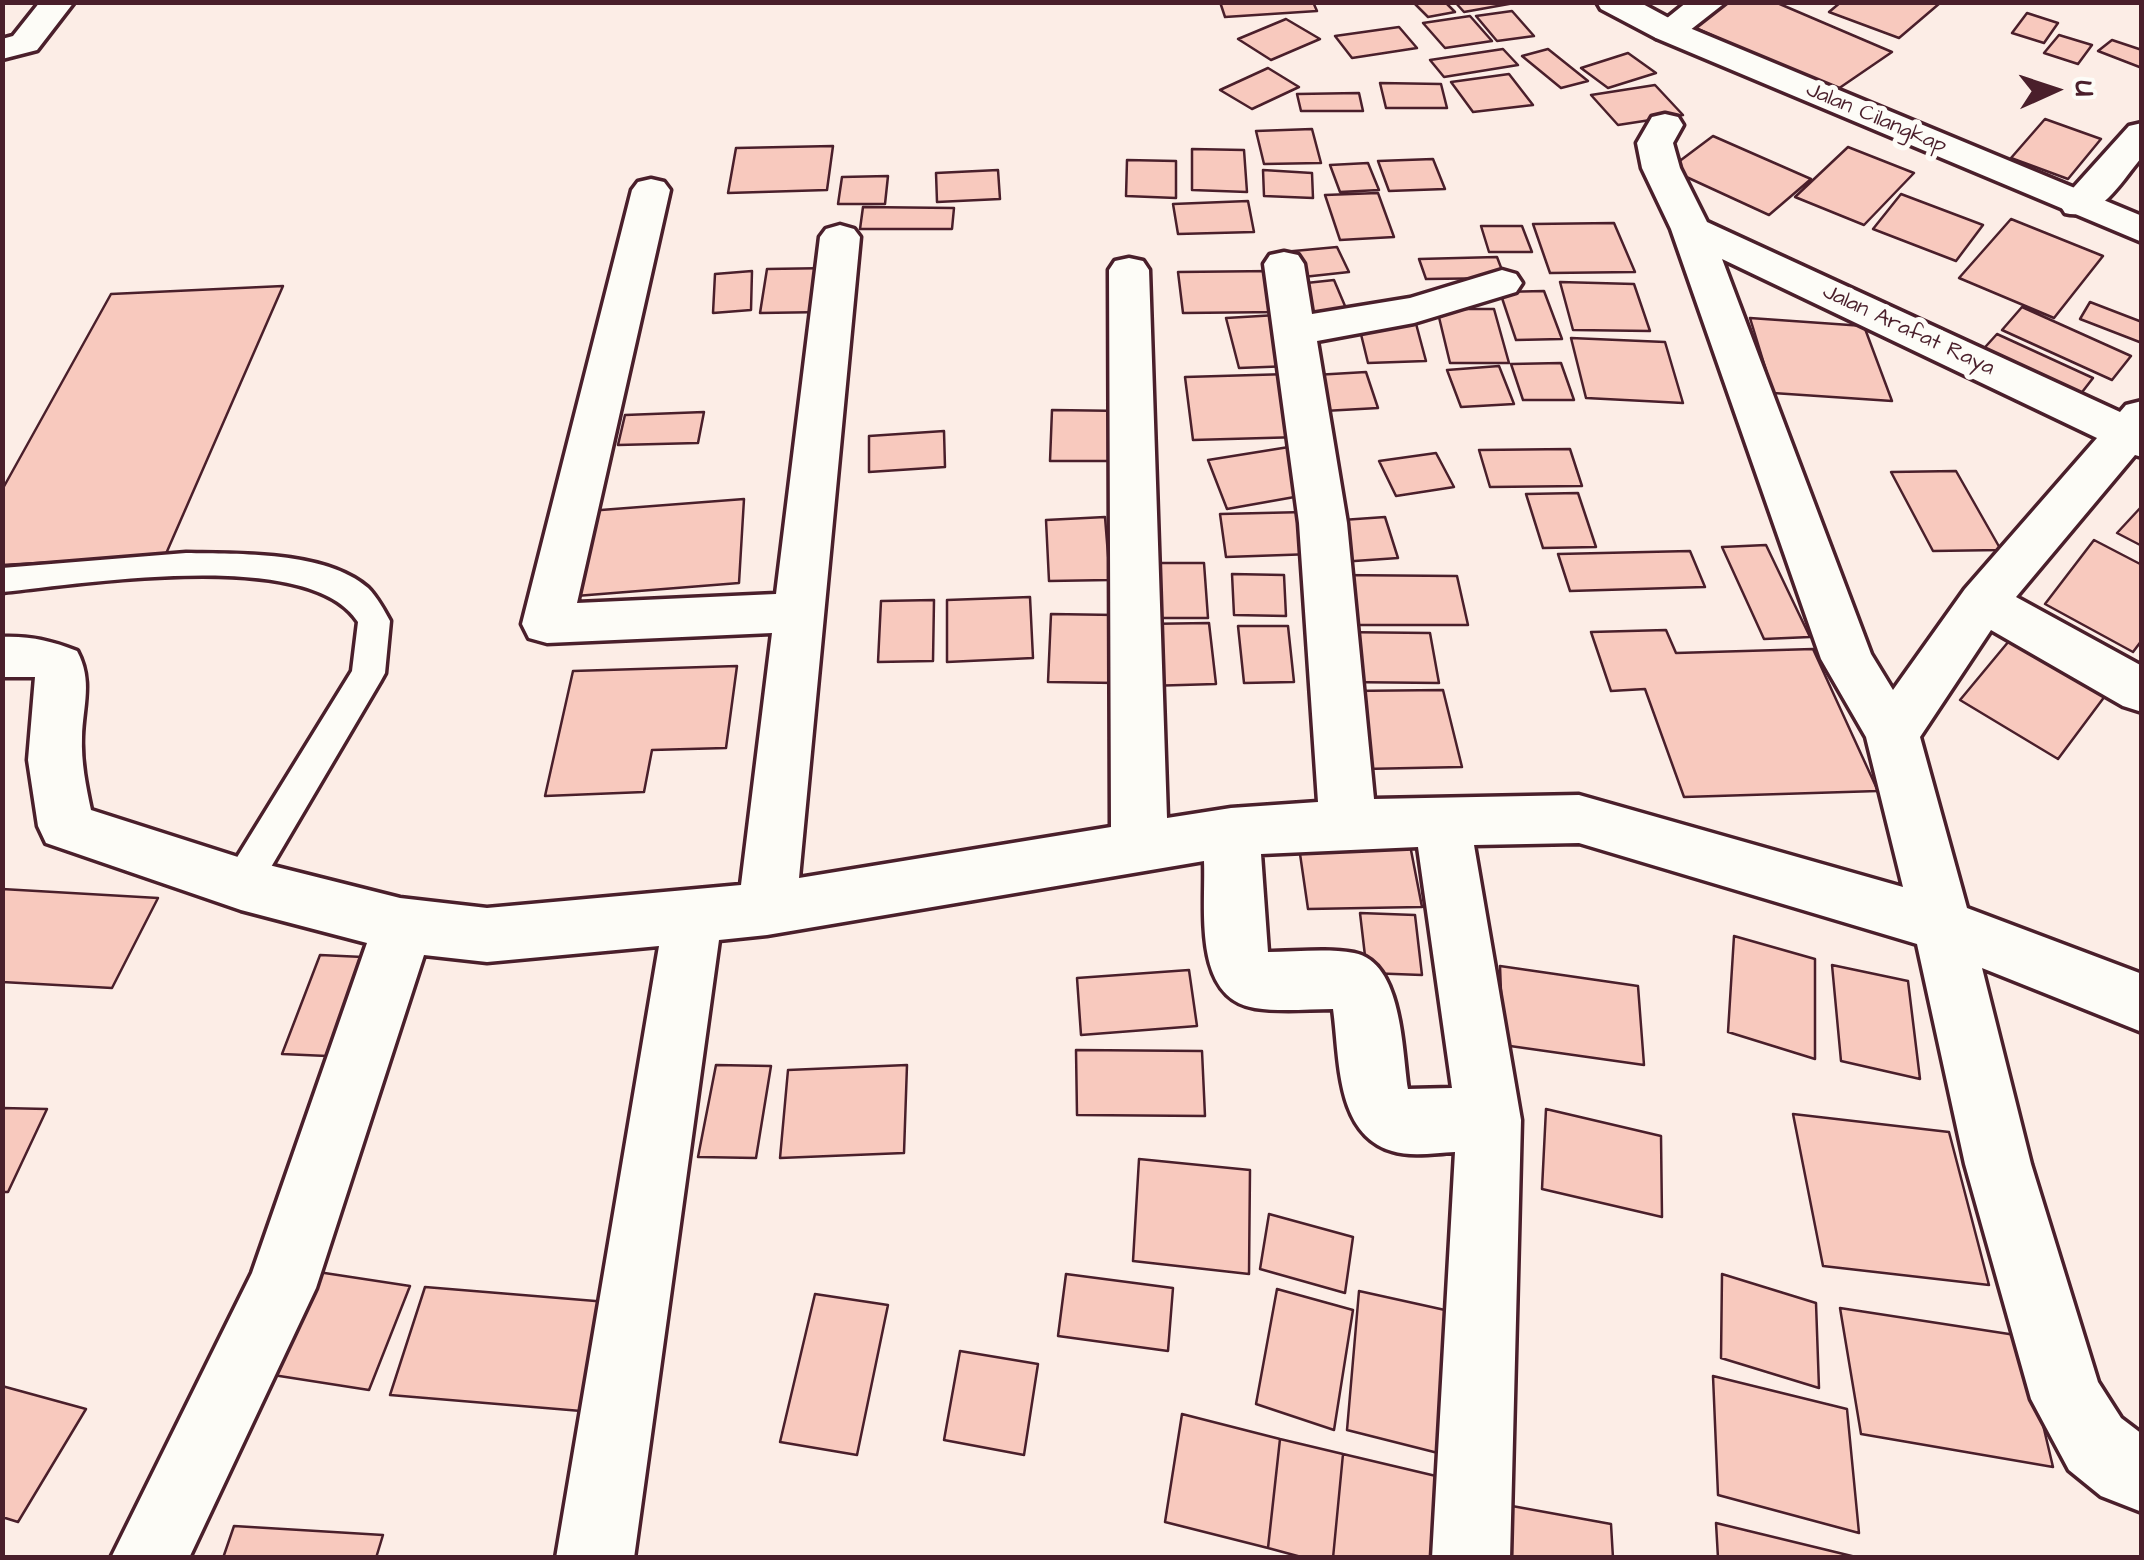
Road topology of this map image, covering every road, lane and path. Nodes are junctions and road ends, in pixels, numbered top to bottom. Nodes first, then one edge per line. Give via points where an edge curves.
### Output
1 (58, 2) edge
2 (1613, 2) edge
3 (1710, 2) edge
4 (1668, 31) junction
5 (2, 49) edge
6 (1665, 125) dead end
7 (2142, 134) edge
8 (651, 190) dead end
9 (2079, 205) junction
10 (1691, 229) junction
11 (2142, 230) edge
12 (840, 237) dead end
13 (1284, 264) dead end
14 (1129, 270) dead end
15 (1502, 283) dead end
16 (1294, 330) junction
17 (2136, 430) edge
18 (2, 580) edge
19 (1983, 602) junction
20 (800, 612) junction
21 (2, 657) edge
22 (2142, 691) edge
23 (1892, 734) junction
24 (1442, 821) junction
25 (1348, 824) junction
26 (1230, 832) junction
27 (1139, 845) junction
28 (241, 884) junction
29 (767, 909) junction
30 (693, 918) junction
31 (400, 925) junction
32 (1942, 925) junction
33 (2142, 1004) edge
34 (1489, 1120) junction
35 (2118, 1460) edge
36 (150, 1558) edge
37 (595, 1558) edge
38 (1471, 1558) edge

1 - 5 street via 36,34
2 - 4 street, Jalan Cilangkap
3 - 4 street
4 - 9 street, Jalan Cilangkap
6 - 10 street via 1655,143 1661,168
7 - 9 street
8 - 20 street via 547,624
9 - 11 street, Jalan Cilangkap
10 - 17 street, Jalan Arafat Raya
10 - 23 street via 1847,659
12 - 20 street
13 - 16 street
14 - 27 street
15 - 16 street via 1414,310
16 - 25 street via 1324,524
17 - 19 street
18 - 28 lane via 226,563 296,571 355,595 374,620 368,672
19 - 22 street
19 - 23 street
20 - 29 street
21 - 28 street via 34,656 59,665 64,684 55,776 66,826
23 - 32 street
24 - 25 street
24 - 32 street via 1579,819
24 - 34 street
25 - 26 street
26 - 27 street
26 - 34 street via 1238,960 1247,977 1354,981 1386,1114 1396,1120
27 - 29 street
28 - 31 street
29 - 30 street
30 - 31 street via 487,935
30 - 37 street
31 - 36 street via 281,1288
32 - 33 street
32 - 35 street via 1998,1164 2067,1399
34 - 38 street

